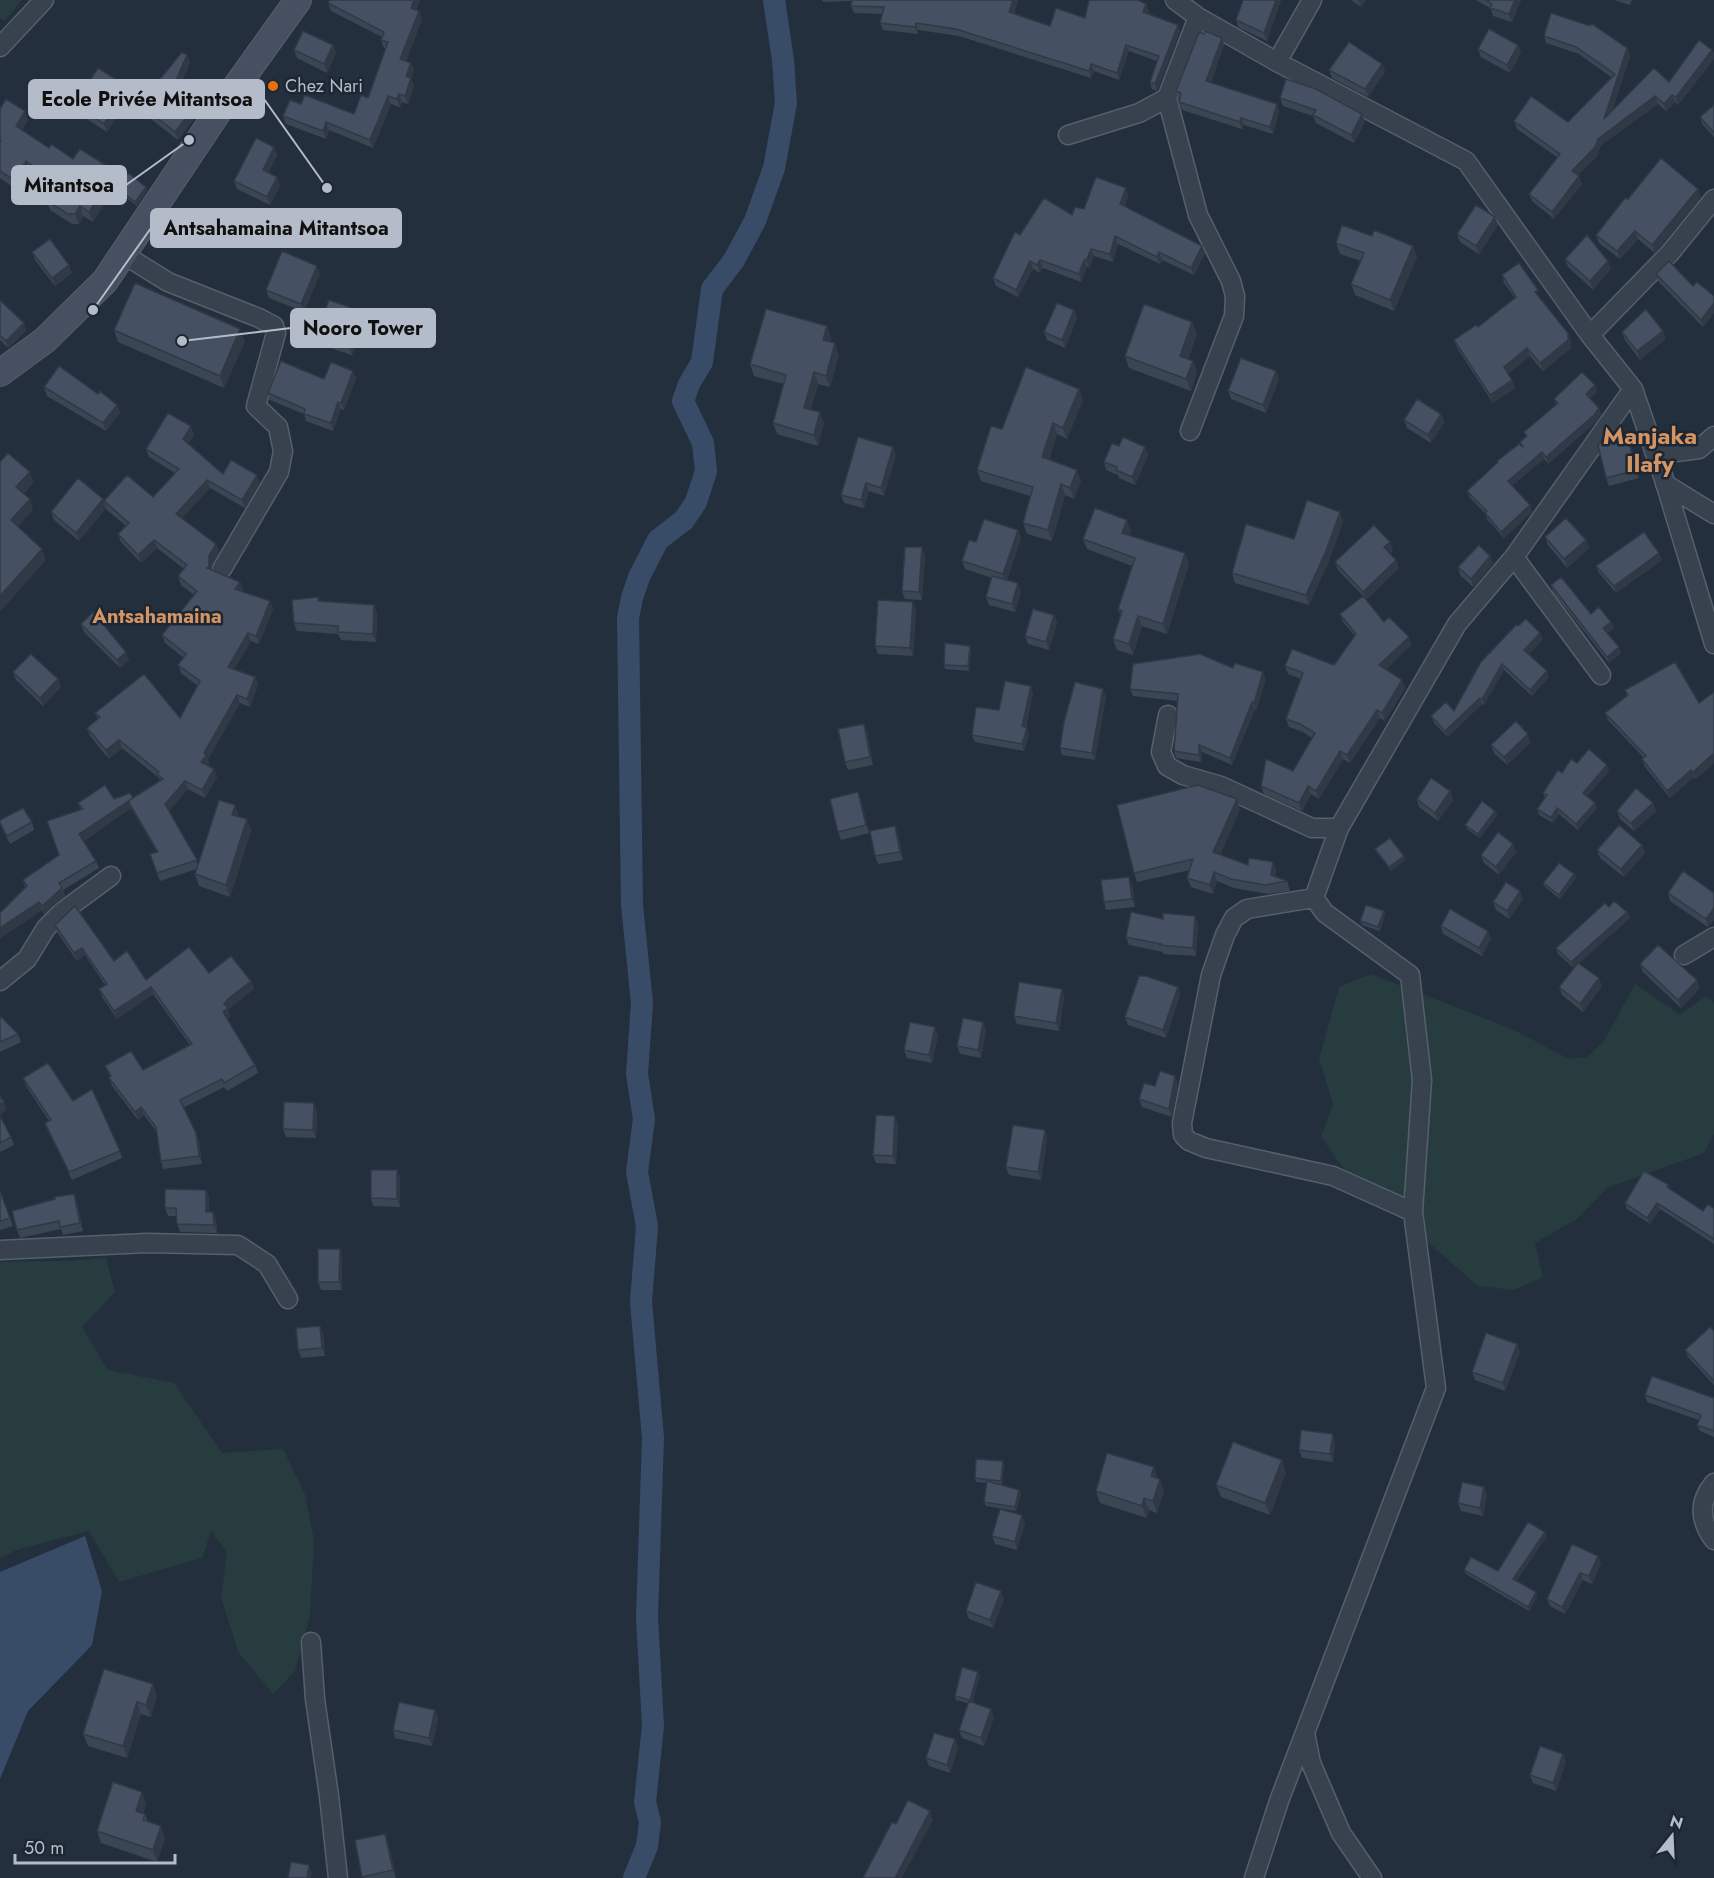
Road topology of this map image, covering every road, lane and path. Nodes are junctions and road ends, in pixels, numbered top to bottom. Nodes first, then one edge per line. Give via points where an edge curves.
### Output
1 (45, 0) edge
2 (298, 0) edge
3 (1175, 0) edge
4 (1312, 0) edge
5 (1198, 17) junction
6 (0, 47) edge
7 (1277, 62) junction
8 (1167, 98) junction
9 (1068, 135) dead end
10 (1714, 199) edge
11 (123, 254) junction
12 (1590, 335) junction
13 (0, 373) edge
14 (1633, 389) junction
15 (1190, 431) dead end
16 (1714, 436) edge
17 (1654, 451) junction
18 (1665, 484) junction
19 (1714, 514) edge
20 (1514, 556) junction
21 (222, 569) dead end
22 (1714, 644) edge
23 (1601, 675) dead end
24 (1168, 715) dead end
25 (1339, 828) junction
26 (111, 876) dead end
27 (1314, 898) junction
28 (1714, 938) edge
29 (1684, 955) dead end
30 (0, 981) edge
31 (1413, 1212) junction
32 (0, 1250) edge
33 (288, 1299) dead end
34 (1714, 1483) edge
35 (1714, 1540) edge
36 (311, 1642) dead end
37 (1305, 1732) junction
38 (338, 1878) edge
39 (1254, 1878) edge
40 (1372, 1878) edge

1 - 6 street
2 - 11 main road
3 - 5 street
4 - 7 street
5 - 7 street
5 - 8 street
7 - 12 street via 1466,161
8 - 9 street via 1138,114
8 - 15 street via 1198,215 1235,297 1234,316
10 - 12 street via 1670,253
11 - 13 main road via 83,304 45,340
11 - 21 street via 168,282 274,326 276,333 256,406 278,427 283,451 279,472
12 - 14 street
14 - 17 street
14 - 20 street
16 - 17 street via 1699,449
17 - 18 street
18 - 19 street
18 - 22 street
20 - 23 street
20 - 25 street via 1457,624
24 - 25 street via 1161,752 1167,766 1312,828
25 - 27 street
26 - 30 street via 62,912 46,928 27,959
27 - 31 street via 1325,913 1410,975 1422,1080
27 - 31 street via 1247,909 1234,918 1211,975 1182,1123 1183,1135 1206,1148 1333,1176
28 - 29 street
31 - 37 street via 1436,1388
32 - 33 street via 147,1243 238,1245 267,1264
34 - 35 street via 1703,1505 1704,1526
36 - 38 street
37 - 39 street
37 - 40 street via 1311,1763 1341,1833

